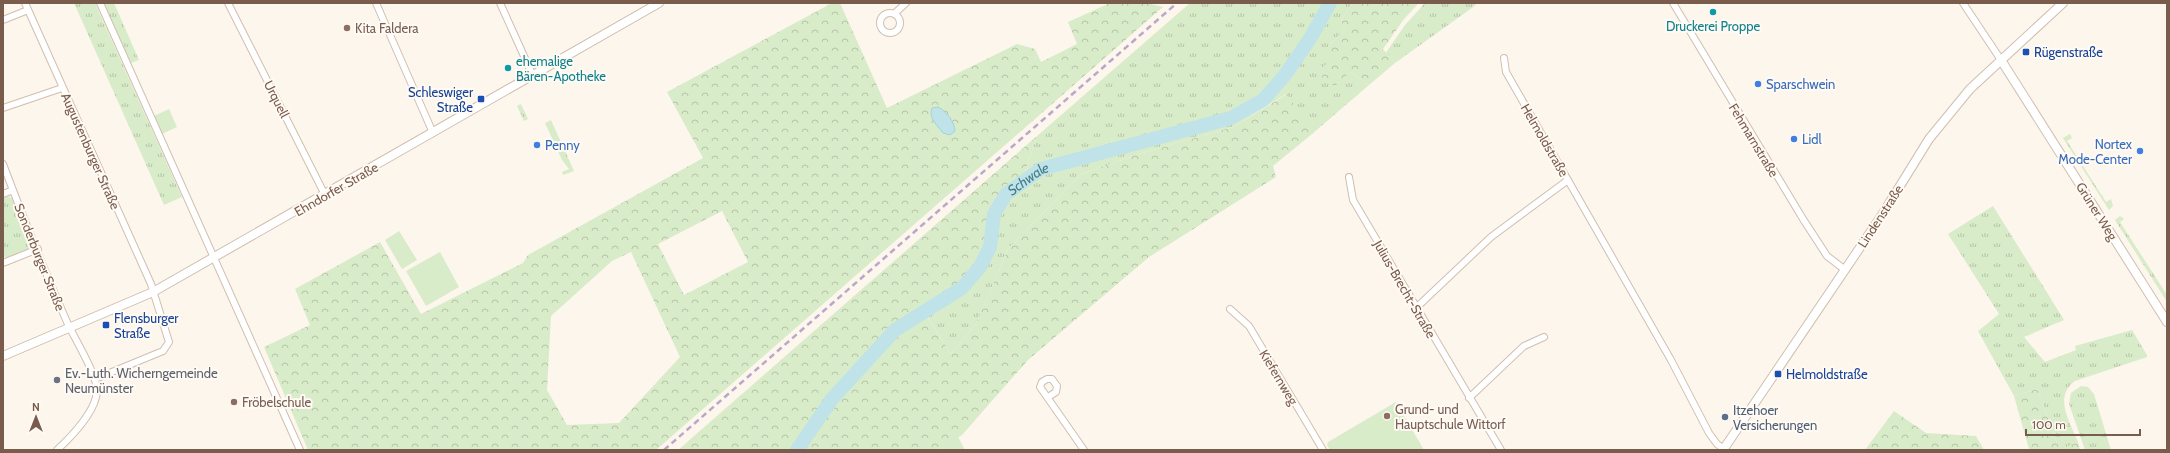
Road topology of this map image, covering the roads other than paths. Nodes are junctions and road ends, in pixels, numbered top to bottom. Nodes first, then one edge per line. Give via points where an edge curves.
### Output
1 (25, 3) edge
2 (100, 3) edge
3 (228, 3) edge
4 (376, 3) edge
5 (500, 3) edge
6 (659, 3) edge
7 (906, 3) edge
8 (1673, 3) edge
9 (1963, 3) edge
10 (2063, 3) edge
11 (28, 10) junction
12 (894, 14) dead end
13 (3, 20) edge
14 (1504, 58) dead end
15 (2001, 60) junction
16 (533, 76) junction
17 (62, 88) junction
18 (3, 108) edge
19 (433, 133) junction
20 (3, 164) edge
21 (1349, 177) dead end
22 (1568, 180) junction
23 (13, 190) junction
24 (3, 194) edge
25 (325, 195) junction
26 (38, 249) junction
27 (214, 258) junction
28 (3, 263) edge
29 (1844, 269) junction
30 (154, 292) junction
31 (1416, 308) junction
32 (1230, 309) dead end
33 (2167, 322) edge
34 (70, 328) junction
35 (1544, 337) dead end
36 (3, 356) edge
37 (95, 379) junction
38 (1048, 397) dead end
39 (1469, 398) junction
40 (1723, 449) edge
41 (57, 450) edge
42 (300, 450) edge
43 (1084, 450) edge
44 (1323, 450) edge
45 (1501, 450) edge

1 - 11 street, Augustenburger Straße
2 - 27 street
3 - 25 street, Urquell
4 - 19 street
5 - 16 street
6 - 16 street, Ehndorfer Straße
7 - 12 street
8 - 29 street, Fehmarnstraße via 1803,219 1827,256
9 - 15 street
10 - 15 street, Lindenstraße
11 - 13 street
11 - 17 street, Augustenburger Straße
14 - 22 street, Helmoldstraße via 1506,72
15 - 29 street, Lindenstraße via 1970,89 1929,139 1882,215
15 - 33 street, Grüner Weg
16 - 19 street, Ehndorfer Straße
17 - 18 street
17 - 30 street, Augustenburger Straße
19 - 25 street, Ehndorfer Straße
20 - 23 street, Sonderburger Straße
21 - 31 street, Julius-Brecht-Straße via 1353,200
22 - 31 street via 1491,237
22 - 40 street, Helmoldstraße via 1671,360 1709,433
23 - 24 street
23 - 26 street, Sonderburger Straße
25 - 27 street, Ehndorfer Straße
26 - 28 street
26 - 34 street, Sonderburger Straße
27 - 30 street, Ehndorfer Straße
27 - 42 street
29 - 40 street, Lindenstraße
30 - 34 street, Ehndorfer Straße
30 - 37 street, Augustenburger Straße via 169,342 163,351
31 - 39 street, Julius-Brecht-Straße
32 - 44 street, Kiefernweg via 1249,326
34 - 36 street, Ehndorfer Straße
34 - 37 street, Sonderburger Straße
35 - 39 street via 1524,346
37 - 41 street via 97,391 93,404 71,437
38 - 43 street
39 - 45 street, Julius-Brecht-Straße

